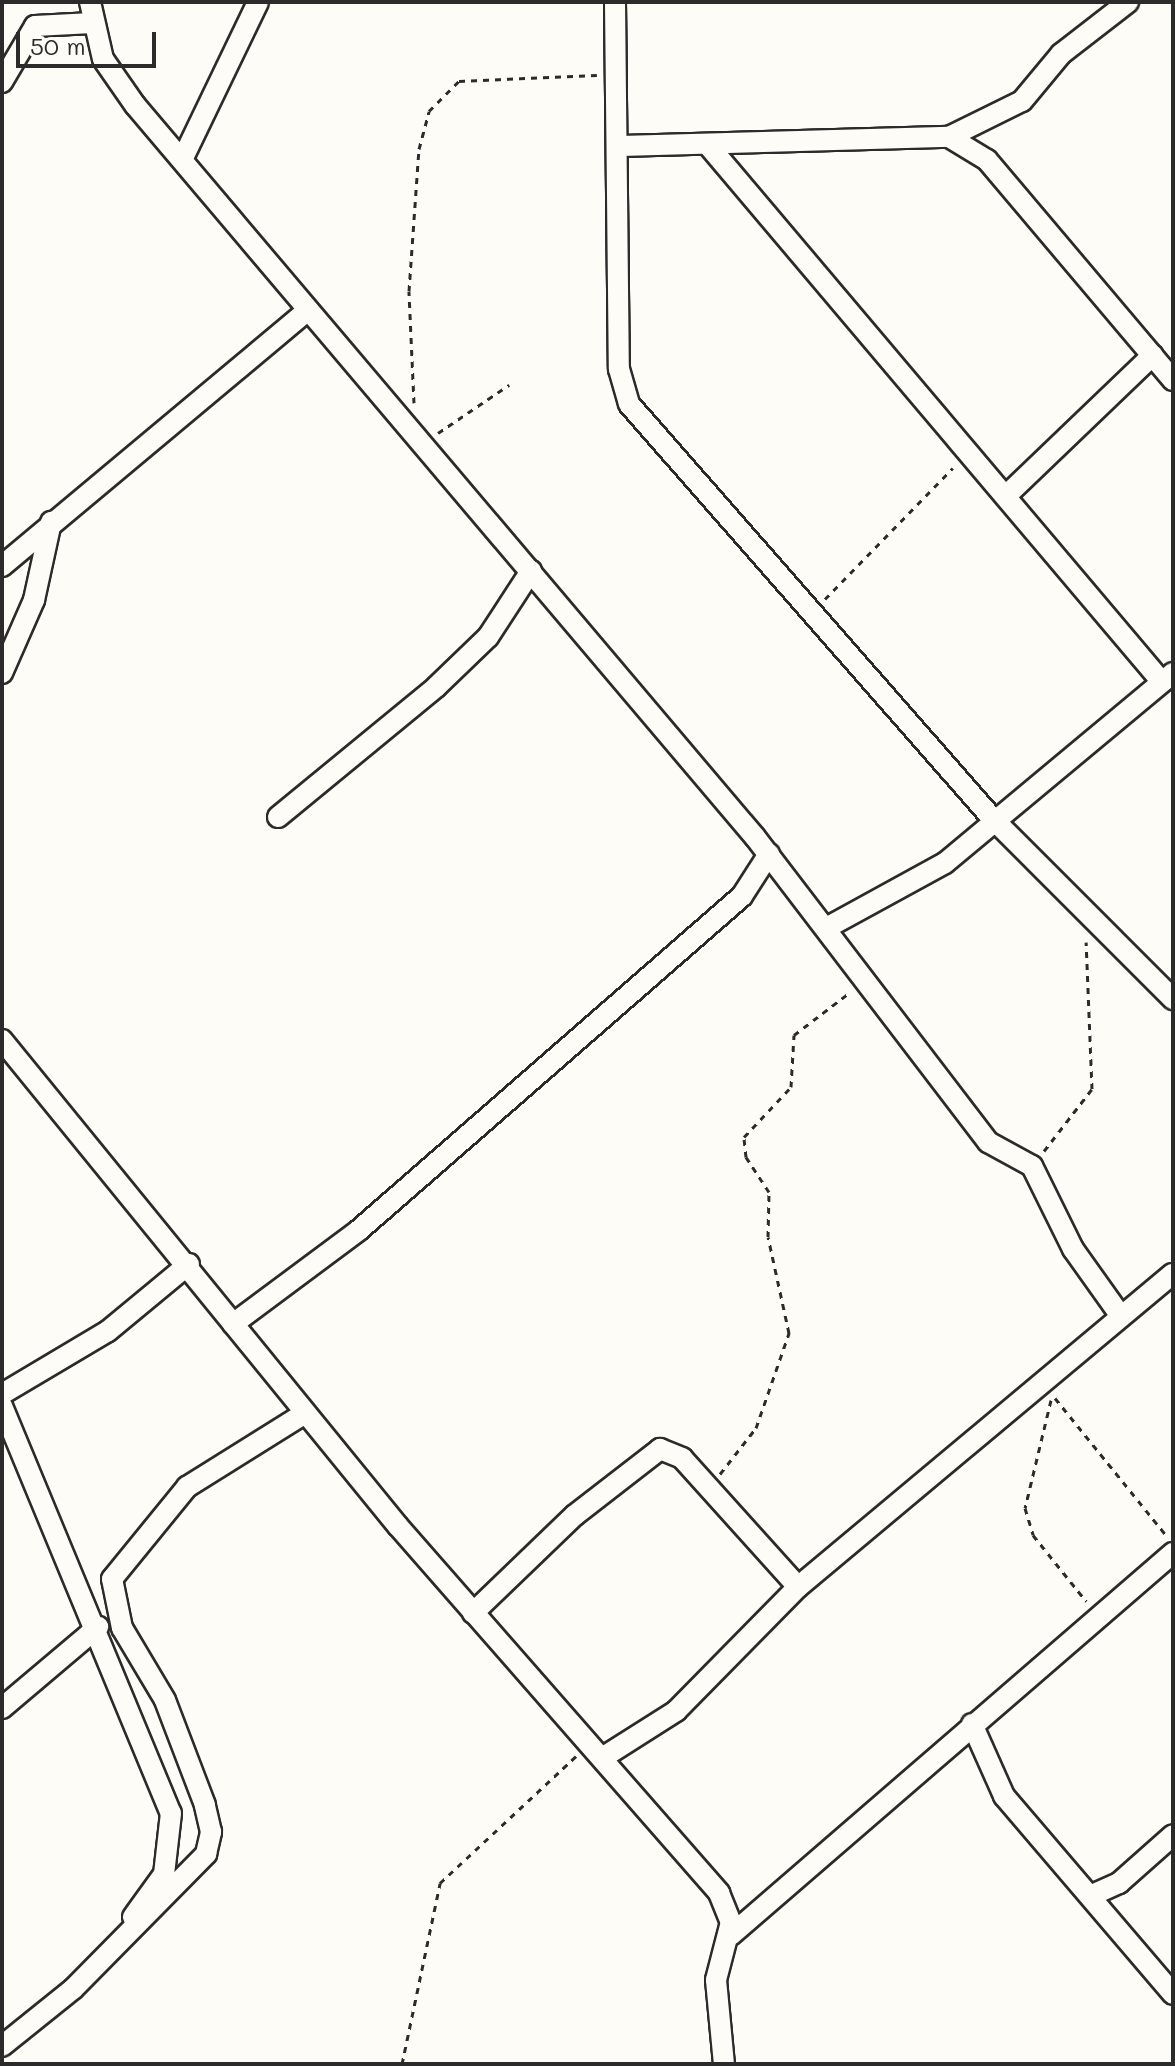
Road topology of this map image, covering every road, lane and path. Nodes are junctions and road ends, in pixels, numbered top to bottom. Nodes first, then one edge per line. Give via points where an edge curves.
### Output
1 (90, 2) edge
2 (258, 2) edge
3 (615, 2) edge
4 (1128, 2) edge
5 (92, 23) junction
6 (617, 75) junction
7 (2, 82) edge
8 (949, 137) junction
9 (708, 145) junction
10 (622, 146) junction
11 (183, 158) junction
12 (307, 311) junction
13 (1153, 355) junction
14 (1173, 380) edge
15 (509, 385) dead end
16 (416, 409) dead end
17 (421, 444) junction
18 (971, 449) junction
19 (1009, 493) junction
20 (51, 522) junction
21 (2, 566) edge
22 (531, 571) junction
23 (813, 610) junction
24 (2, 673) edge
25 (1168, 678) edge
26 (278, 817) dead end
27 (993, 819) junction
28 (769, 854) junction
29 (755, 882) junction
30 (792, 884) junction
31 (1083, 906) junction
32 (828, 927) junction
33 (864, 981) junction
34 (1173, 999) edge
35 (2, 1040) edge
36 (1041, 1188) junction
37 (189, 1264) junction
38 (1173, 1274) edge
39 (1120, 1315) junction
40 (233, 1324) junction
41 (1068, 1364) junction
42 (2, 1394) edge
43 (1053, 1395) junction
44 (2, 1406) edge
45 (304, 1414) junction
46 (708, 1487) junction
47 (1173, 1544) edge
48 (1173, 1553) edge
49 (798, 1587) junction
50 (473, 1613) junction
51 (1098, 1616) junction
52 (98, 1627) junction
53 (2, 1708) edge
54 (972, 1724) junction
55 (596, 1750) junction
56 (1173, 1835) edge
57 (719, 1893) junction
58 (1090, 1896) junction
59 (762, 1905) junction
60 (731, 1935) junction
61 (73, 1989) junction
62 (1173, 1994) edge
63 (2, 2046) edge
64 (402, 2064) edge
65 (724, 2064) edge

1 - 5 street
2 - 11 street
3 - 6 street
4 - 8 street via 1061,54 1022,101
5 - 7 street via 35,26
5 - 11 street via 116,80
6 - 10 street
6 - 16 path via 484,78 440,92 419,149 409,291
8 - 9 street
8 - 13 street via 987,160
9 - 10 street
9 - 18 street
10 - 23 street via 622,389
11 - 12 street
12 - 17 street
12 - 20 street
13 - 14 street
13 - 19 street
15 - 17 path
17 - 22 street
18 - 19 street
18 - 23 path
19 - 25 street
20 - 21 street
20 - 24 street via 34,600
22 - 26 street via 488,637 436,687
22 - 28 street
23 - 27 street
25 - 27 street
27 - 31 street
27 - 32 street via 895,896
28 - 29 street
28 - 30 street
29 - 30 street
29 - 40 street via 359,1230
30 - 32 street
31 - 34 street
31 - 36 path via 1096,1045 1092,1089 1049,1140
32 - 33 street
33 - 36 street via 988,1142 1028,1162
33 - 46 path via 794,1035 791,1087 744,1137 746,1157 769,1192 768,1237 789,1333 756,1428
35 - 37 street
36 - 39 street
37 - 40 street
37 - 42 street via 108,1331
38 - 39 street
39 - 41 street
40 - 45 street
41 - 43 path
41 - 49 street
43 - 47 path
43 - 51 path via 1026,1494 1029,1528
44 - 52 street
45 - 50 street
45 - 61 street via 187,1487 112,1579 113,1606 165,1700 211,1832 192,1875
46 - 49 street
46 - 50 street via 682,1458 660,1449 650,1454
48 - 51 street
49 - 55 street via 676,1711
50 - 55 street
51 - 54 street
52 - 53 street
52 - 61 street via 171,1813 168,1858 152,1894
54 - 58 street via 1004,1796
54 - 59 street
55 - 57 street
55 - 64 path via 440,1883
56 - 58 street via 1119,1883
57 - 59 street
57 - 60 street
58 - 62 street
59 - 60 street
60 - 65 street via 716,1980
61 - 63 street

